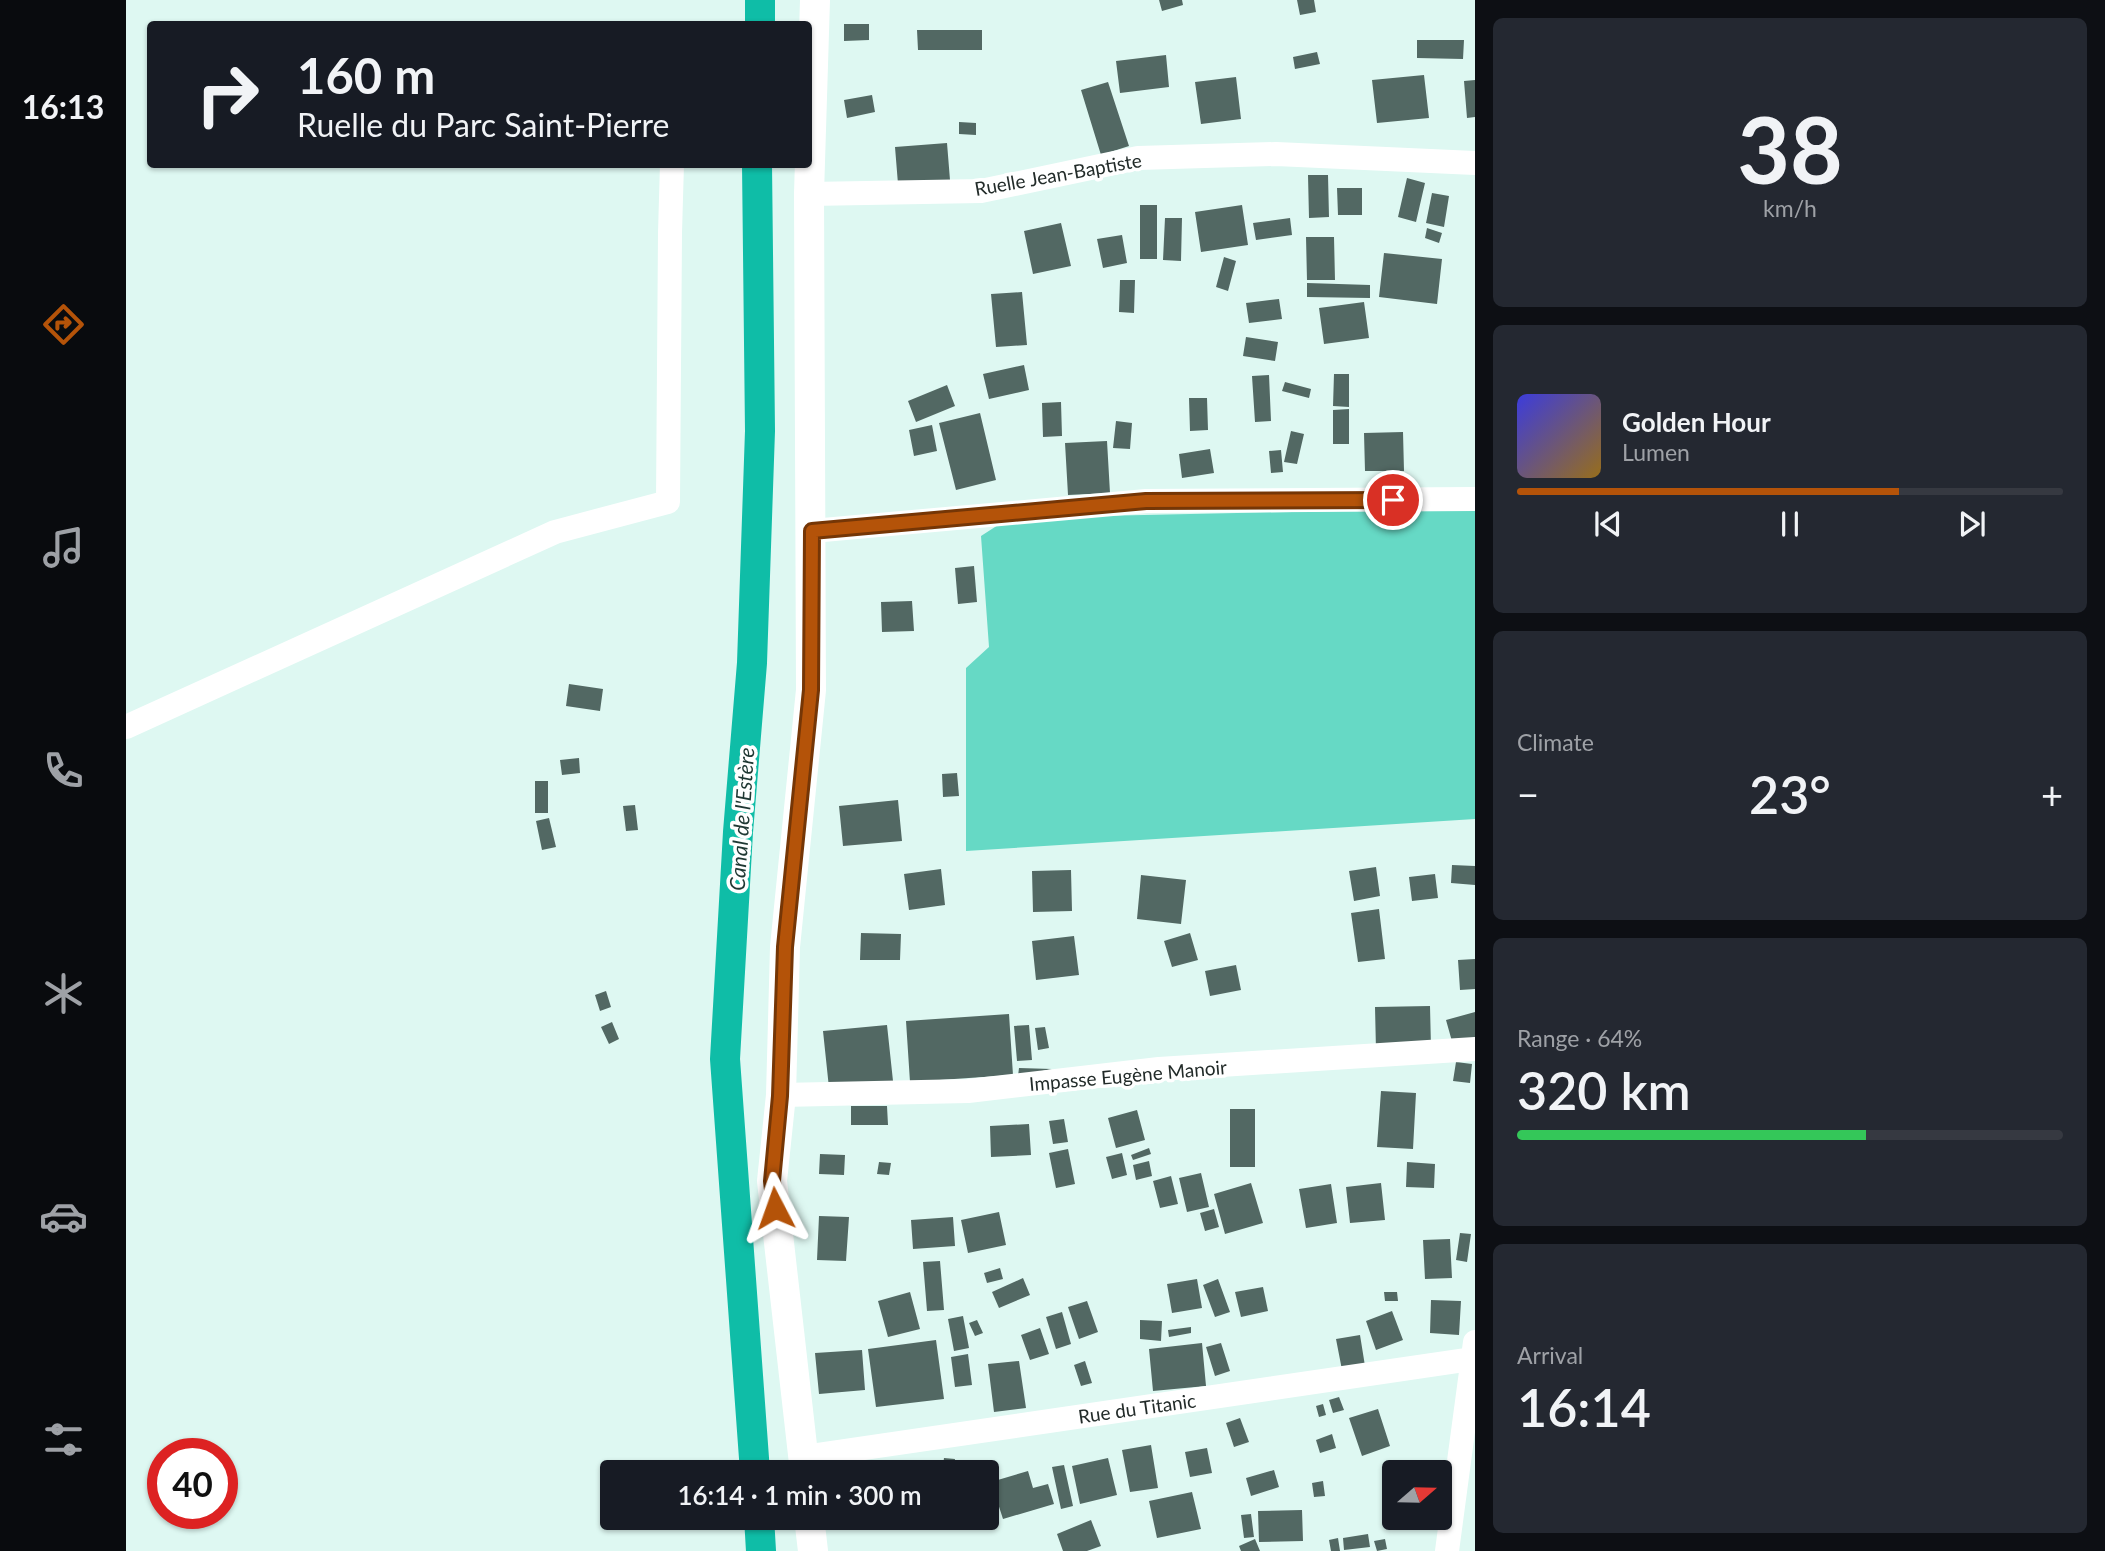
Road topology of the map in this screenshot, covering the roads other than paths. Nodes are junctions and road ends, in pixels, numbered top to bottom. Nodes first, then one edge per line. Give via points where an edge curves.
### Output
1 (816, 0) edge
2 (812, 67) edge
3 (1475, 163) edge
4 (672, 168) edge
5 (810, 168) edge
6 (810, 194) junction
7 (1475, 499) edge
8 (812, 531) junction
9 (126, 726) edge
10 (1475, 1049) edge
11 (780, 1096) junction
12 (1473, 1350) edge
13 (804, 1460) edge
14 (827, 1460) edge
15 (811, 1530) edge
16 (813, 1551) edge
17 (1447, 1551) edge

1 - 2 street
3 - 6 street, Ruelle Jean-Baptiste via 1276,154 1138,158 981,191
4 - 9 street via 668,502 555,532
5 - 6 street
6 - 8 street
7 - 8 street via 1146,501
8 - 11 street via 811,690 785,947
10 - 11 street, Impasse Eugène Manoir via 1159,1069 968,1091
11 - 13 street via 772,1181
12 - 14 street, Rue du Titanic
12 - 17 street
15 - 16 street

